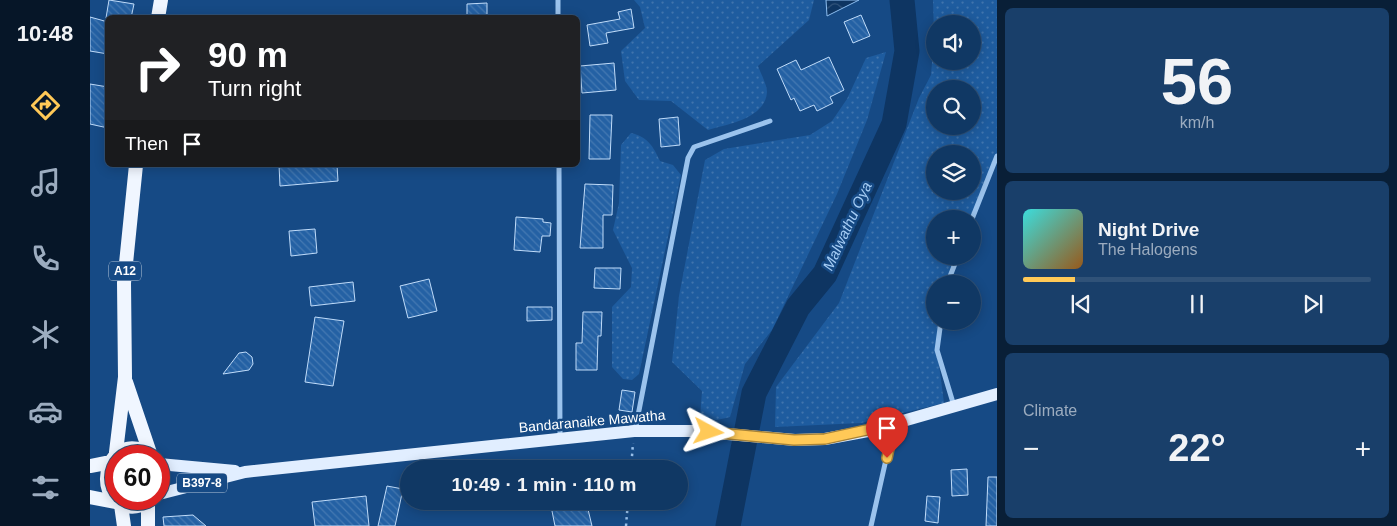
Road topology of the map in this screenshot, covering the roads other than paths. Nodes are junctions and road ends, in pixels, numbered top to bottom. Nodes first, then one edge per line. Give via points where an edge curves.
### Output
1 (162, 0) edge
2 (558, 0) edge
3 (159, 15) edge
4 (558, 15) edge
5 (770, 121) dead end
6 (997, 156) edge
7 (136, 167) edge
8 (559, 167) edge
9 (976, 210) edge
10 (940, 330) edge
11 (125, 377) junction
12 (997, 394) edge
13 (954, 406) junction
14 (894, 424) junction
15 (634, 431) junction
16 (560, 438) junction
17 (117, 445) edge
18 (148, 445) edge
19 (105, 463) edge
20 (90, 466) edge
21 (105, 466) edge
22 (170, 467) edge
23 (245, 472) junction
24 (105, 489) edge
25 (170, 493) edge
26 (90, 497) edge
27 (105, 500) edge
28 (120, 510) edge
29 (150, 510) edge
30 (124, 526) edge
31 (148, 526) edge
32 (871, 526) edge

1 - 3 highway
2 - 4 street
5 - 15 street via 694,147 688,158
6 - 9 street
7 - 11 highway, A12 via 124,282
8 - 16 street
10 - 13 street via 937,350
11 - 17 highway, A12
11 - 18 highway, A12
12 - 13 main road, Bandaranaike Mawatha / B397-8
13 - 14 main road, Bandaranaike Mawatha / B397-8
14 - 15 main road, Bandaranaike Mawatha / B397-8 via 825,439 794,440 693,431
14 - 32 street
15 - 16 main road, Bandaranaike Mawatha / B397-8
16 - 23 main road, Bandaranaike Mawatha / B397-8
19 - 20 highway
21 - 24 highway via 102,473
22 - 23 main road, Bandaranaike Mawatha / B397-8
23 - 25 main road, Bandaranaike Mawatha / B397-8
26 - 27 highway
28 - 30 highway
29 - 31 highway

